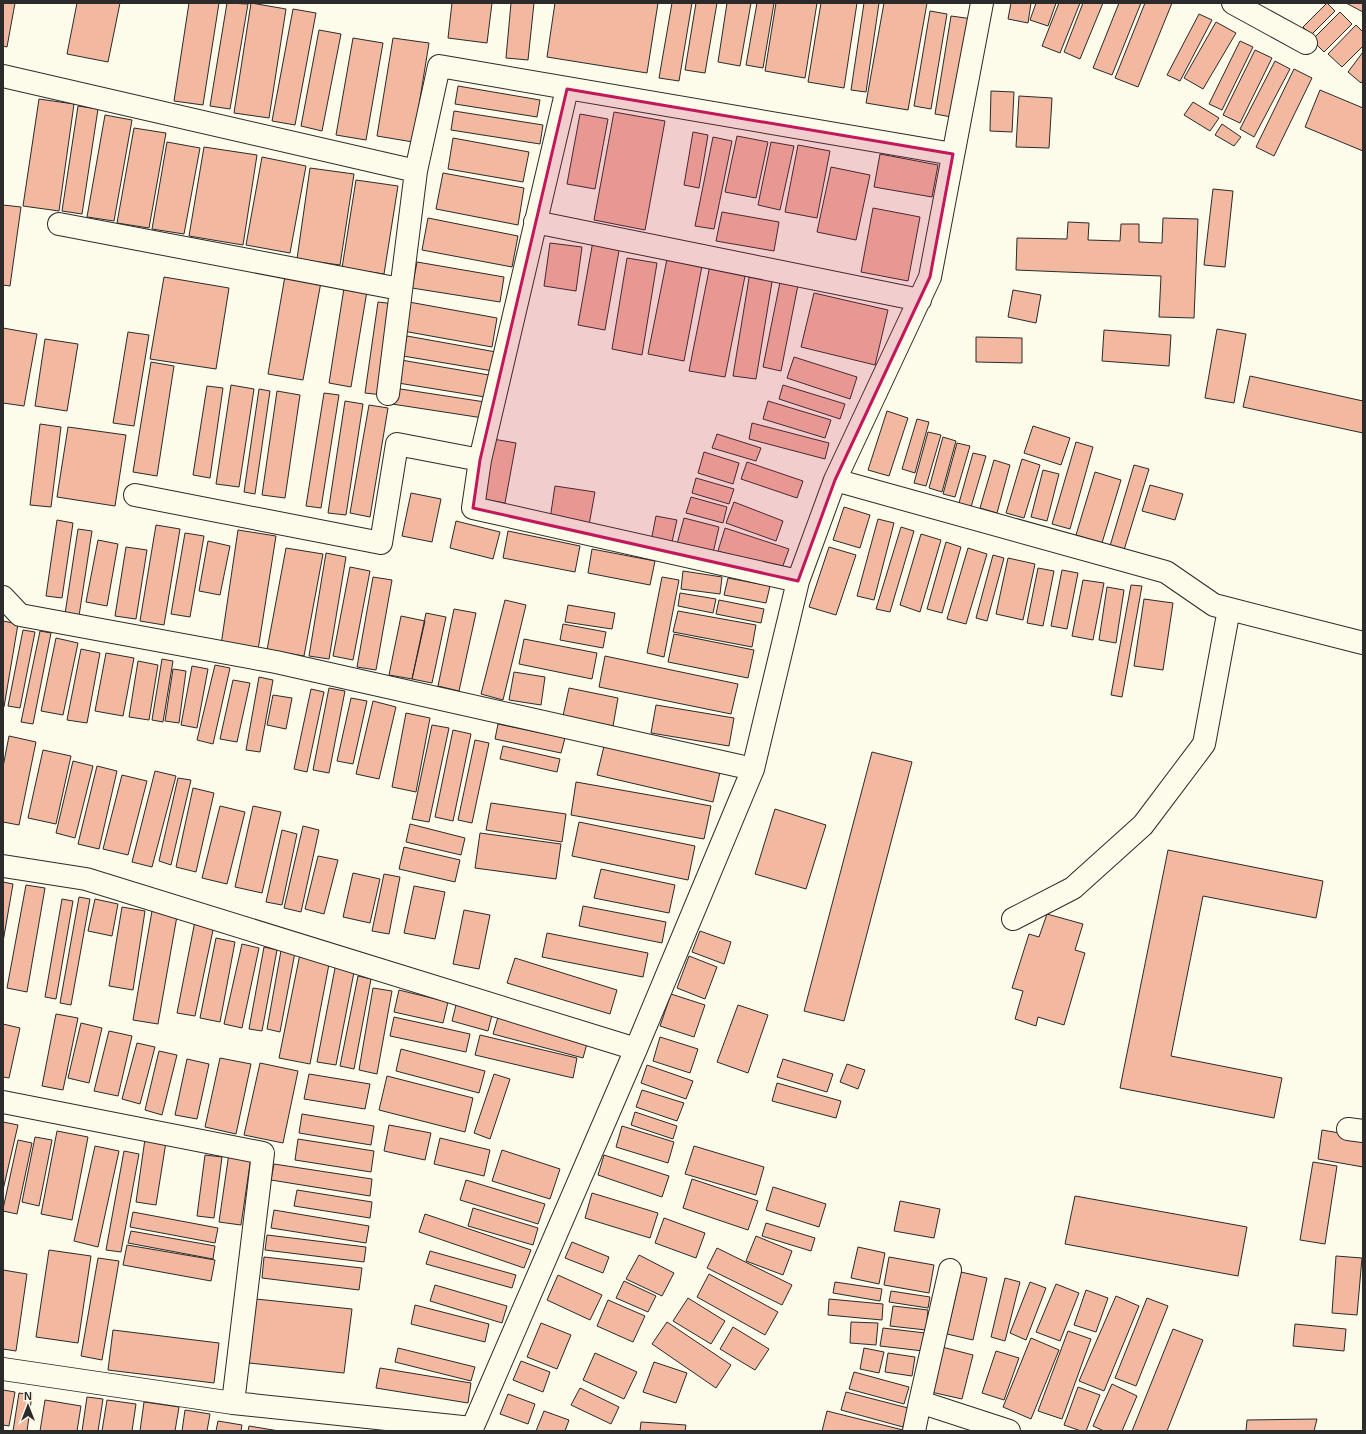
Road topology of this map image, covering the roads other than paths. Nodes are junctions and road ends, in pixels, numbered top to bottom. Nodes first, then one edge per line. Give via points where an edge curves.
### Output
1 (982, 3) edge
2 (1233, 3) edge
3 (1306, 43) dead end
4 (3, 76) edge
5 (567, 89) junction
6 (953, 154) junction
7 (416, 171) junction
8 (536, 222) junction
9 (60, 224) dead end
10 (400, 289) junction
11 (920, 300) junction
12 (388, 394) dead end
13 (480, 460) junction
14 (835, 480) junction
15 (135, 495) dead end
16 (798, 581) junction
17 (3, 597) edge
18 (1229, 609) junction
19 (1363, 642) edge
20 (753, 768) junction
21 (3, 866) edge
22 (1013, 919) dead end
23 (636, 1049) junction
24 (3, 1102) edge
25 (950, 1270) dead end
26 (3, 1369) edge
27 (920, 1402) junction
28 (233, 1403) junction
29 (471, 1429) edge
30 (914, 1431) edge
31 (1009, 1431) edge

1 - 6 street
2 - 3 street
4 - 7 street
5 - 6 street
5 - 7 street via 438,66
5 - 8 street
6 - 11 street via 930,277
7 - 10 street
8 - 11 street
8 - 13 street
9 - 10 street
10 - 12 street
11 - 14 street
13 - 15 street via 397,444 381,543
13 - 16 street via 473,508
14 - 16 street
14 - 18 street via 1166,572 1214,605
16 - 20 street
17 - 20 street via 20,615 276,662
18 - 19 street
18 - 22 street via 1204,744 1143,825 1073,888
20 - 23 street
21 - 23 street via 86,879
23 - 29 street
24 - 28 street via 264,1153
25 - 27 street
26 - 28 street
27 - 30 street
27 - 31 street
28 - 29 street

